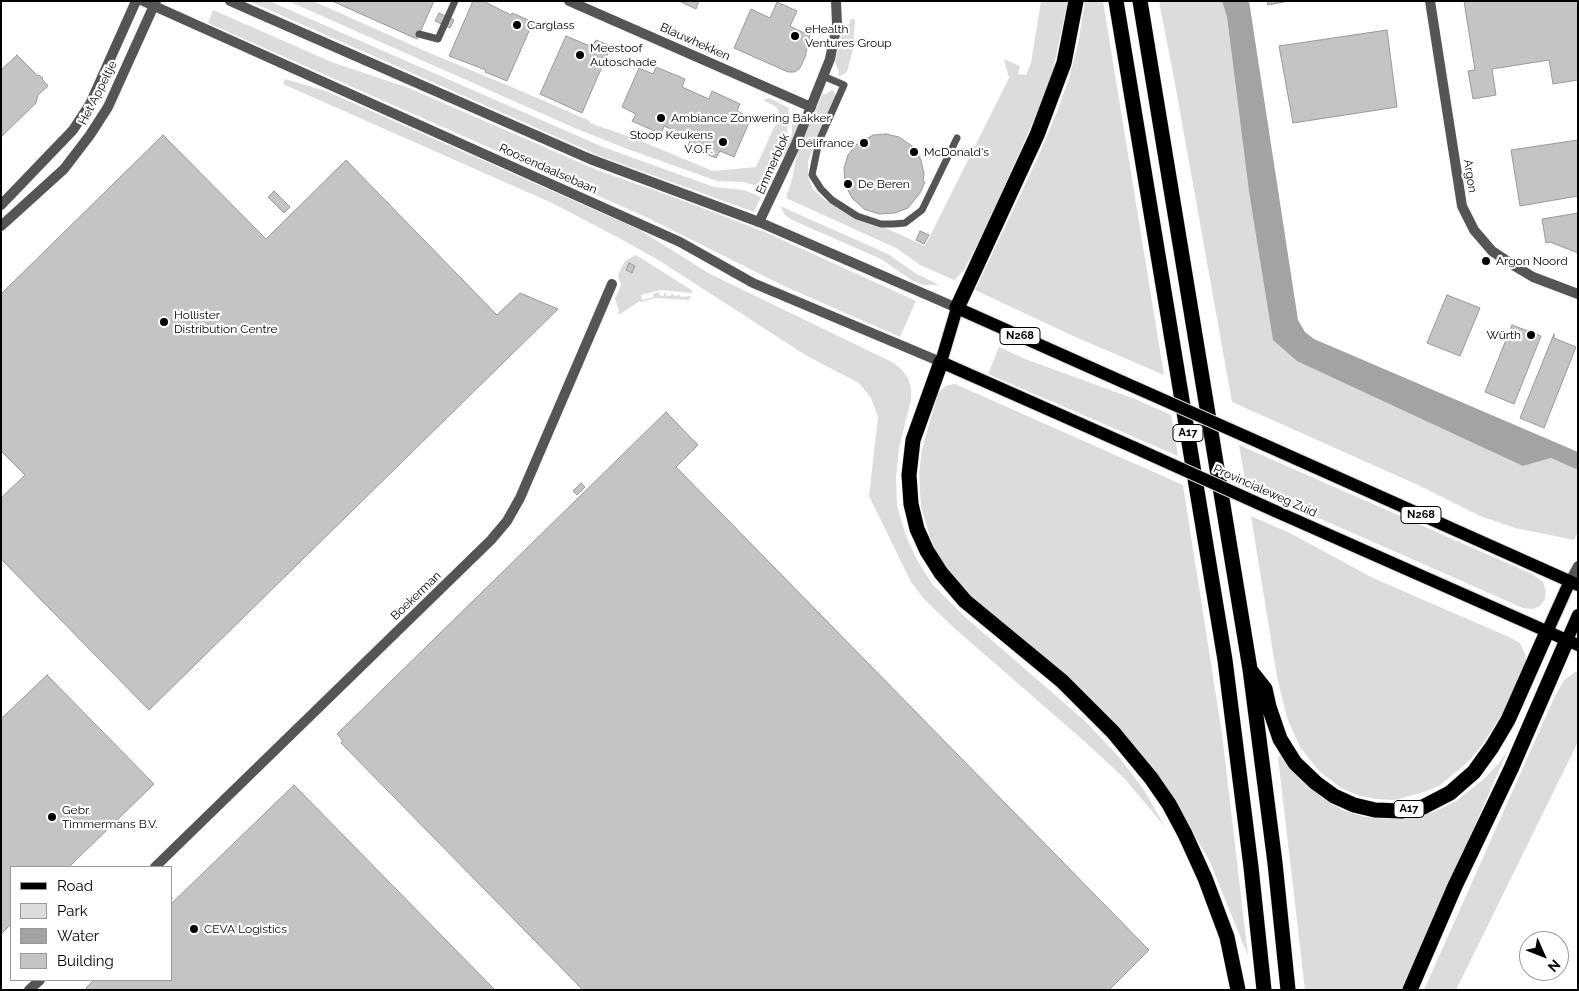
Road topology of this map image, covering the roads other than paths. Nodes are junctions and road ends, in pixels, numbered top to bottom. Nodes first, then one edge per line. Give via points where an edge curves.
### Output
1 (136, 1) edge
2 (143, 1) edge
3 (230, 1) edge
4 (455, 1) edge
5 (569, 1) edge
6 (836, 1) edge
7 (1076, 1) edge
8 (1116, 1) edge
9 (1140, 1) edge
10 (1430, 1) edge
11 (155, 4) edge
12 (419, 34) dead end
13 (823, 76) junction
14 (810, 107) junction
15 (957, 138) dead end
16 (1, 205) edge
17 (759, 222) junction
18 (1, 226) edge
19 (612, 284) dead end
20 (1578, 294) edge
21 (957, 308) junction
22 (941, 362) junction
23 (1578, 566) edge
24 (1574, 583) edge
25 (1578, 615) edge
26 (1547, 632) junction
27 (1572, 642) edge
28 (1250, 669) junction
29 (156, 866) edge
30 (39, 981) edge
31 (29, 990) edge
32 (1238, 990) edge
33 (1264, 990) edge
34 (1288, 990) edge
35 (1410, 990) edge

1 - 16 street, Het Appeltje via 90,104 73,130
2 - 11 street, Roosendaalsebaan
3 - 17 street, Roosendaalsebaan via 590,159
4 - 12 lane via 438,39
5 - 14 street, Blauwhekken
6 - 13 street, Emmerblok via 834,43
7 - 21 highway via 1064,63 1037,135
8 - 33 highway, A17 via 1225,660
9 - 28 highway, A17
10 - 20 street, Argon via 1462,206 1474,230 1492,251 1513,265 1533,277
11 - 18 street, Het Appeltje via 108,107 90,135 64,169
11 - 22 street, Roosendaalsebaan via 680,242 753,283
13 - 14 street, Emmerblok
13 - 15 lane via 844,85 819,141 812,176 832,200 857,216 881,224 905,223 922,210
14 - 17 street, Emmerblok
17 - 21 street, Roosendaalsebaan / N268
19 - 29 street, Boekerman via 520,498 507,521
21 - 22 main road
21 - 24 main road, N268, bridge
22 - 26 main road, Provincialeweg Zuid, bridge
22 - 32 highway via 913,440 909,475 917,529 927,551 965,601 1062,681 1113,732 1151,778 1169,804 1205,878 1227,937
23 - 24 street
24 - 26 main road
25 - 27 main road
26 - 27 main road, Provincialeweg Zuid
26 - 28 highway, A17 via 1508,720 1474,772 1450,793 1423,807 1401,811 1354,805 1316,783 1295,763 1280,739 1265,689
27 - 35 highway via 1455,886
28 - 34 highway, A17
30 - 31 street

